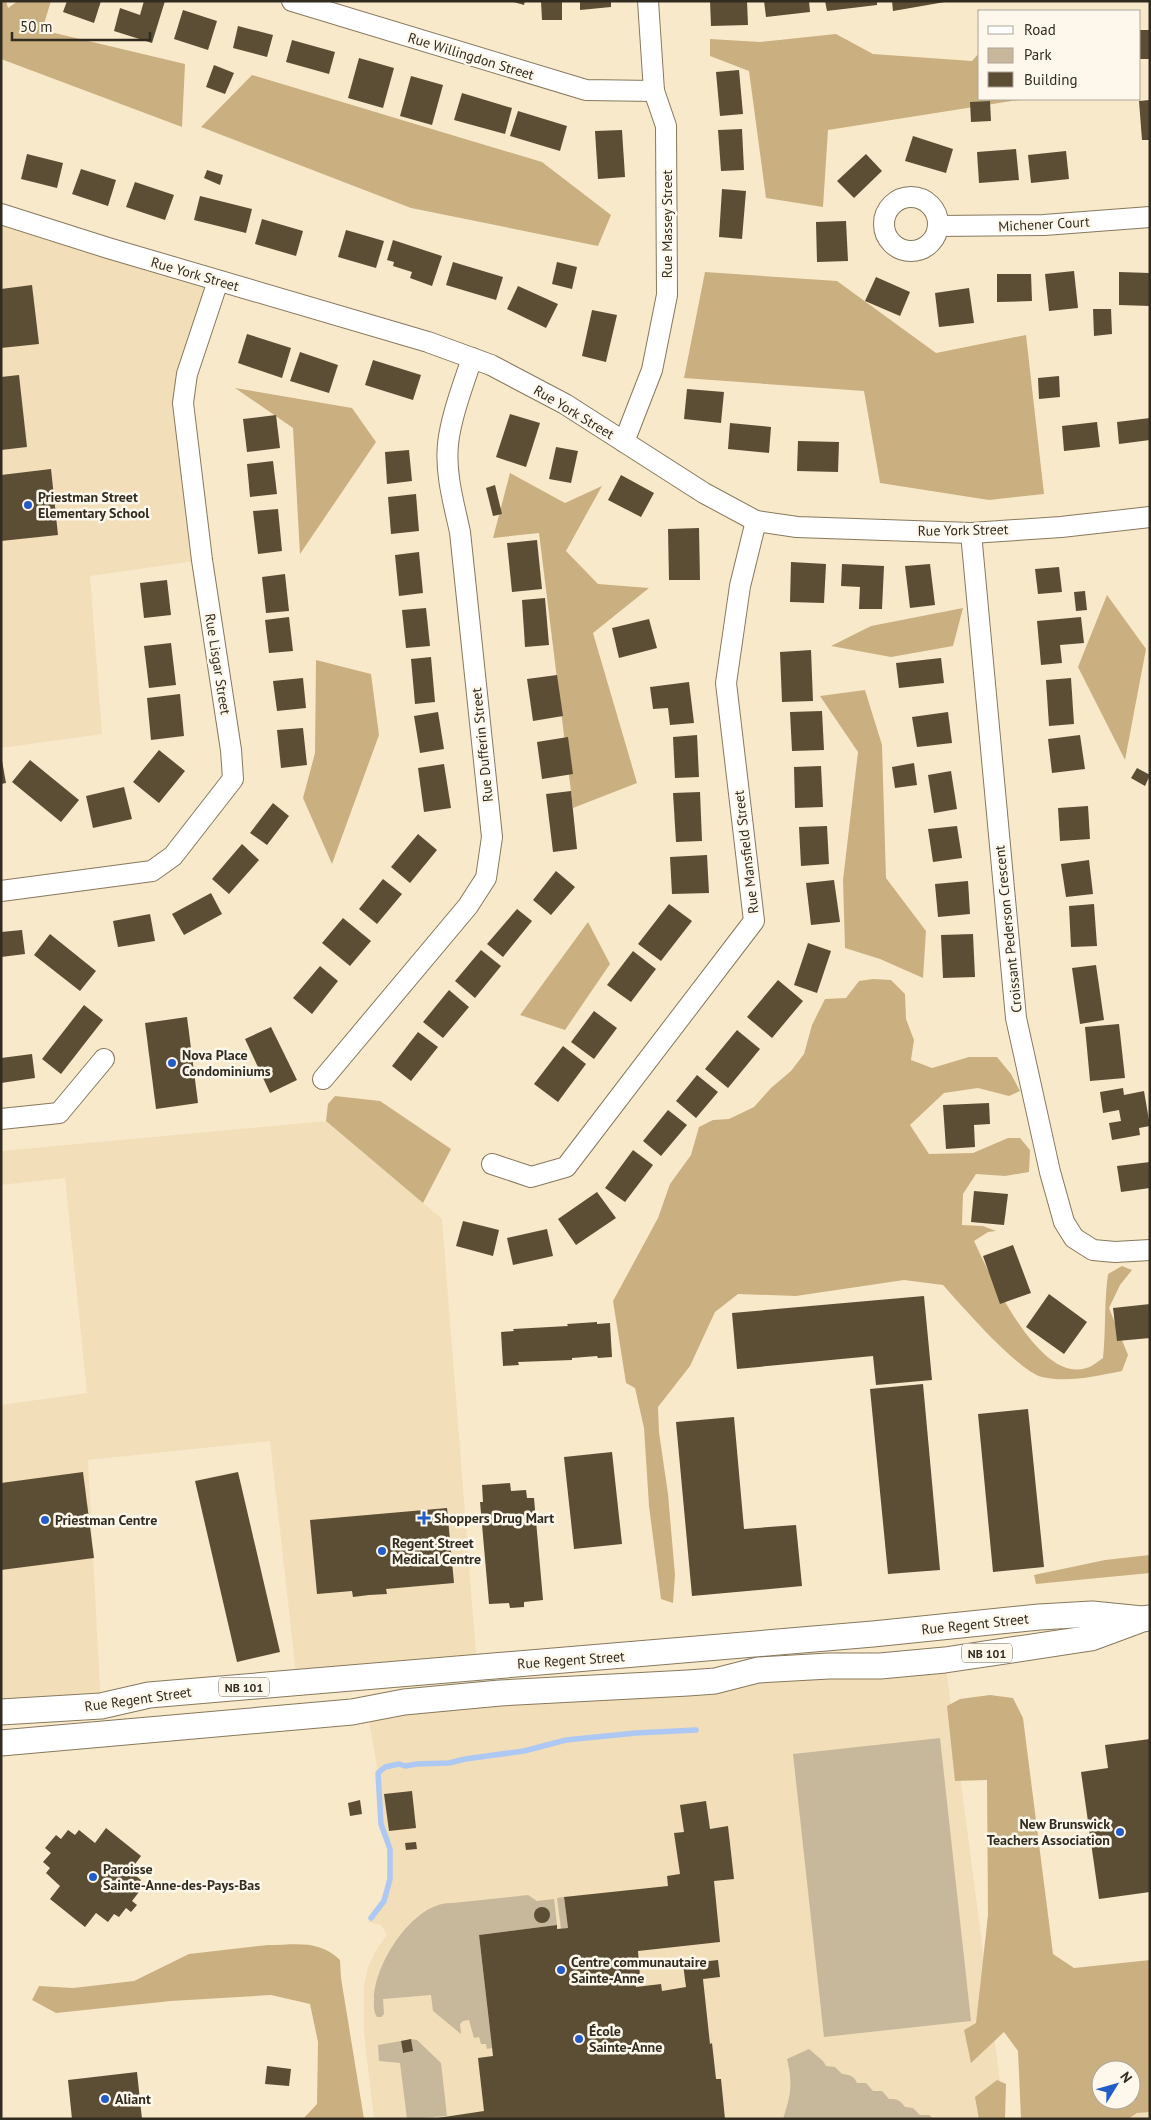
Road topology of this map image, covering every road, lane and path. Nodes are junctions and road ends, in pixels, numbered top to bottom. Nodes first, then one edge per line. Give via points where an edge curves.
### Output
1 (292, 1) edge
2 (648, 1) edge
3 (654, 91) junction
4 (1, 214) edge
5 (1150, 216) edge
6 (938, 226) dead end
7 (218, 281) junction
8 (472, 358) junction
9 (624, 442) junction
10 (1150, 518) edge
11 (756, 521) junction
12 (971, 533) junction
13 (1, 891) edge
14 (104, 1059) dead end
15 (323, 1079) dead end
16 (1, 1119) edge
17 (492, 1164) dead end
18 (1150, 1250) edge
19 (1146, 1618) edge
20 (873, 1634) junction
21 (562, 1661) junction
22 (829, 1666) junction
23 (500, 1692) junction
24 (9, 1710) edge
25 (28, 1740) junction
26 (1, 1742) edge
27 (1, 1757) edge

1 - 3 street, Rue Willingdon Street via 586,90
2 - 3 street, Rue Massey Street
3 - 9 street, Rue Massey Street via 666,126 667,295 652,370
4 - 7 street, Rue York Street
5 - 6 street, Michener Court via 1044,225
7 - 8 street, Rue York Street via 366,323
7 - 13 street, Rue Lisgar Street via 187,374 183,403 233,779 173,856 152,871
8 - 9 street, Rue York Street via 530,385
8 - 15 street, Rue Dufferin Street via 453,423 448,457 450,487 460,532 492,837 486,878 468,906
9 - 11 street, Rue York Street via 704,493
10 - 12 street, Rue York Street
11 - 12 street, Rue York Street via 797,527
11 - 17 street, Rue Mansfield Street via 740,586 726,683 754,921 566,1167 531,1176
12 - 18 street, Croissant Pederson Crescent via 1016,1018 1050,1172 1064,1222 1074,1238 1093,1250
14 - 16 street via 59,1113
19 - 20 main road, Rue Regent Street / NB 101 via 1083,1614
19 - 22 main road, Rue Regent Street / NB 101 via 1092,1638 936,1661
20 - 21 main road, Rue Regent Street / NB 101
20 - 22 main road via 869,1643 855,1655
21 - 23 main road via 548,1678 534,1685
21 - 24 main road, Rue Regent Street / NB 101 via 149,1695 101,1706
22 - 23 main road, Rue Regent Street / NB 101 via 758,1670 715,1682
23 - 25 main road, Rue Regent Street / NB 101 via 404,1702 352,1712
25 - 26 main road, Rue Regent Street / NB 101
25 - 27 main road

